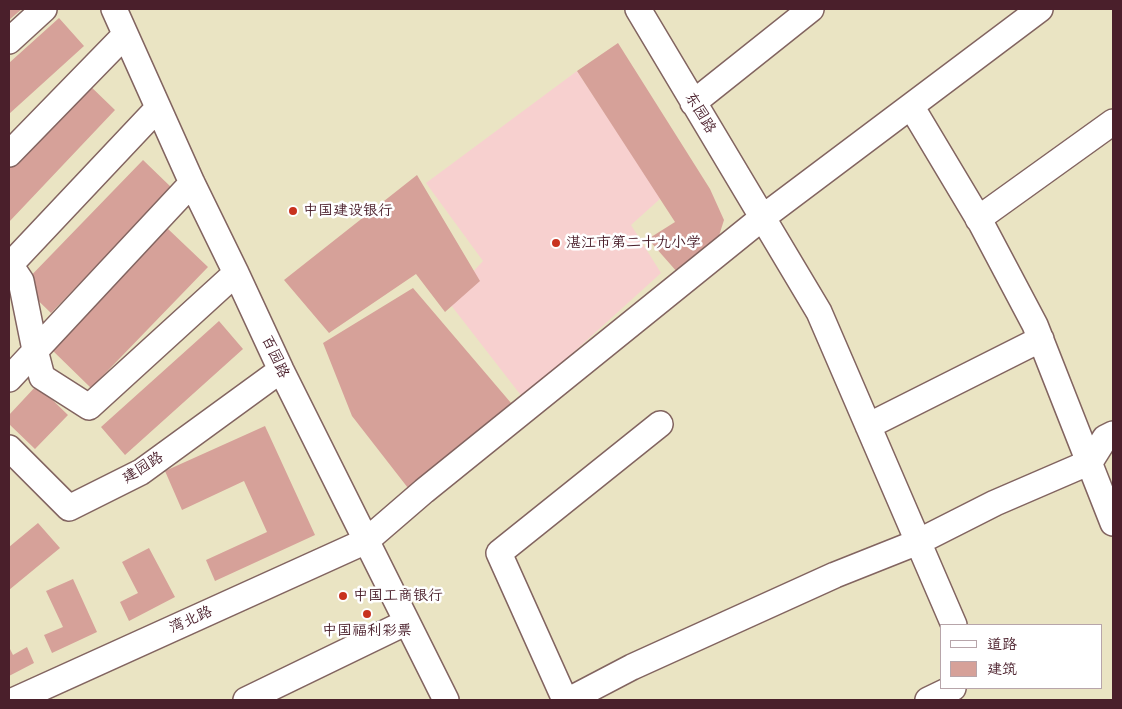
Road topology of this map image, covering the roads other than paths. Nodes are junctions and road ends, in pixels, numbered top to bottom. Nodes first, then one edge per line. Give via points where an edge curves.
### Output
1 (44, 9) edge
2 (114, 9) edge
3 (638, 9) edge
4 (811, 9) edge
5 (1040, 9) edge
6 (125, 35) junction
7 (9, 41) edge
8 (693, 103) junction
9 (911, 106) junction
10 (158, 108) junction
11 (1113, 122) edge
12 (9, 154) edge
13 (192, 183) junction
14 (762, 218) junction
15 (978, 218) junction
16 (10, 264) edge
17 (236, 273) junction
18 (1040, 339) junction
19 (35, 350) junction
20 (281, 370) junction
21 (9, 378) edge
22 (660, 424) dead end
23 (868, 426) junction
24 (1113, 434) edge
25 (9, 448) edge
26 (1090, 462) junction
27 (1113, 523) edge
28 (366, 541) junction
29 (918, 542) junction
30 (407, 622) junction
31 (954, 624) edge
32 (951, 689) edge
33 (49, 693) edge
34 (15, 700) edge
35 (246, 700) edge
36 (446, 700) edge
37 (565, 700) edge
38 (569, 700) edge
39 (928, 700) edge

1 - 7 street
2 - 6 street, 百园路
3 - 8 street, 东园路
4 - 8 street
5 - 9 street, 湾北路
6 - 10 street, 百园路
6 - 12 street
8 - 14 street, 东园路
9 - 14 street, 湾北路
9 - 15 street
10 - 13 street, 百园路
10 - 16 street
11 - 15 street
13 - 17 street, 百园路
13 - 19 street
14 - 23 street, 东园路 via 819,312
14 - 28 street, 湾北路
15 - 18 street
16 - 19 street via 21,281
17 - 19 street via 89,406 42,377
17 - 20 street, 百园路
18 - 23 street
18 - 26 street
19 - 21 street
20 - 25 street, 建园路 via 141,472 69,508
20 - 28 street, 百园路
22 - 37 street via 499,553
23 - 29 street, 东园路
24 - 26 street via 1105,438
26 - 27 street
26 - 29 street via 995,503
28 - 30 street, 百园路
28 - 33 street, 湾北路
29 - 31 street, 东园路
29 - 38 street via 835,575 632,667
30 - 35 street
30 - 36 street, 百园路
32 - 39 street
33 - 34 street, 湾北路

